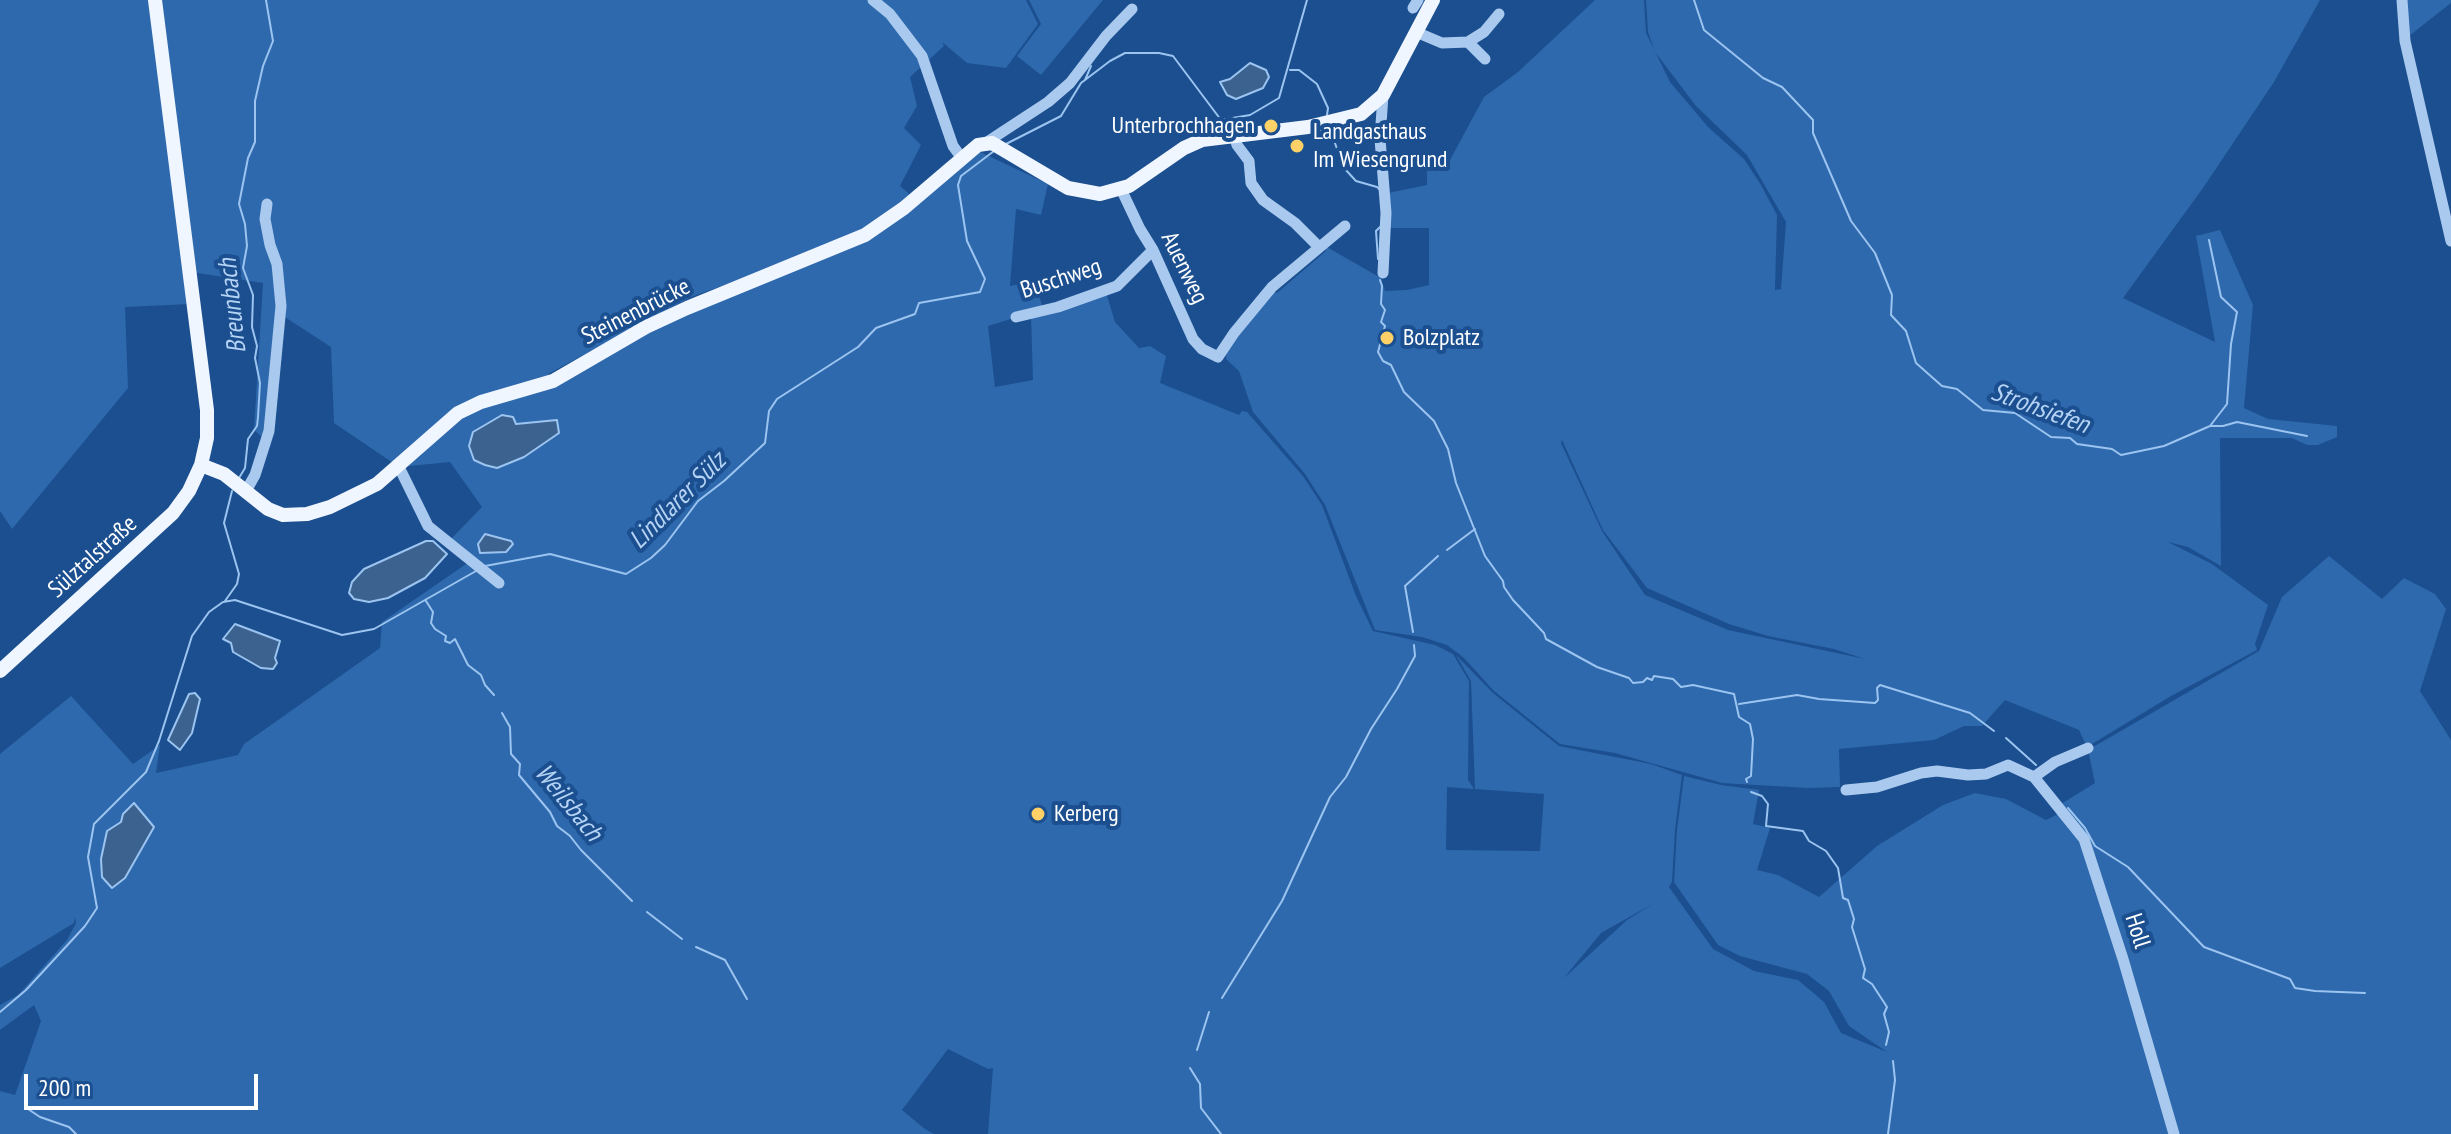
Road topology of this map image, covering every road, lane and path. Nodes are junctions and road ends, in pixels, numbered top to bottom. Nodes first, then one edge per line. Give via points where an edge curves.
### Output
1 (155, 0) edge
2 (873, 0) edge
3 (1433, 0) edge
4 (2402, 0) edge
5 (1132, 9) dead end
6 (1499, 14) dead end
7 (1416, 32) junction
8 (1468, 42) junction
9 (1485, 59) dead end
10 (1383, 95) junction
11 (1234, 135) junction
12 (990, 142) junction
13 (961, 157) junction
14 (1121, 189) junction
15 (267, 204) dead end
16 (1345, 226) dead end
17 (2451, 241) edge
18 (1319, 247) junction
19 (1153, 250) junction
20 (1383, 273) dead end
21 (1016, 317) dead end
22 (201, 465) junction
23 (399, 467) junction
24 (239, 485) junction
25 (499, 583) dead end
26 (0, 671) edge
27 (2088, 748) dead end
28 (2034, 777) junction
29 (1846, 790) dead end
30 (2174, 1134) edge

1 - 22 main road via 207,410
2 - 13 street via 922,56
3 - 7 main road
4 - 17 street via 2405,41
5 - 12 street via 1070,83
6 - 8 street
7 - 8 street via 1442,43
7 - 10 main road
8 - 9 street
10 - 11 main road via 1352,118
10 - 20 street
11 - 14 main road via 1184,148
11 - 18 street via 1249,161 1251,183 1263,200
12 - 13 main road, Steinenbrücke
12 - 14 main road via 1081,192
13 - 23 main road, Steinenbrücke via 865,235 646,327 553,381 458,413
14 - 19 street, Auenweg
15 - 24 street via 265,219 281,306 269,431 255,475
16 - 18 street
18 - 19 street, Auenweg via 1272,287 1218,357 1193,339
19 - 21 street, Buschweg via 1117,286
22 - 24 main road, Steinenbrücke
22 - 26 main road, Sülztalstraße via 173,513
23 - 24 main road, Steinenbrücke via 353,497 307,514 276,513
23 - 25 street via 428,526
27 - 28 street
28 - 29 street via 2008,765 1986,774 1937,771
28 - 30 street, Holl via 2084,839

